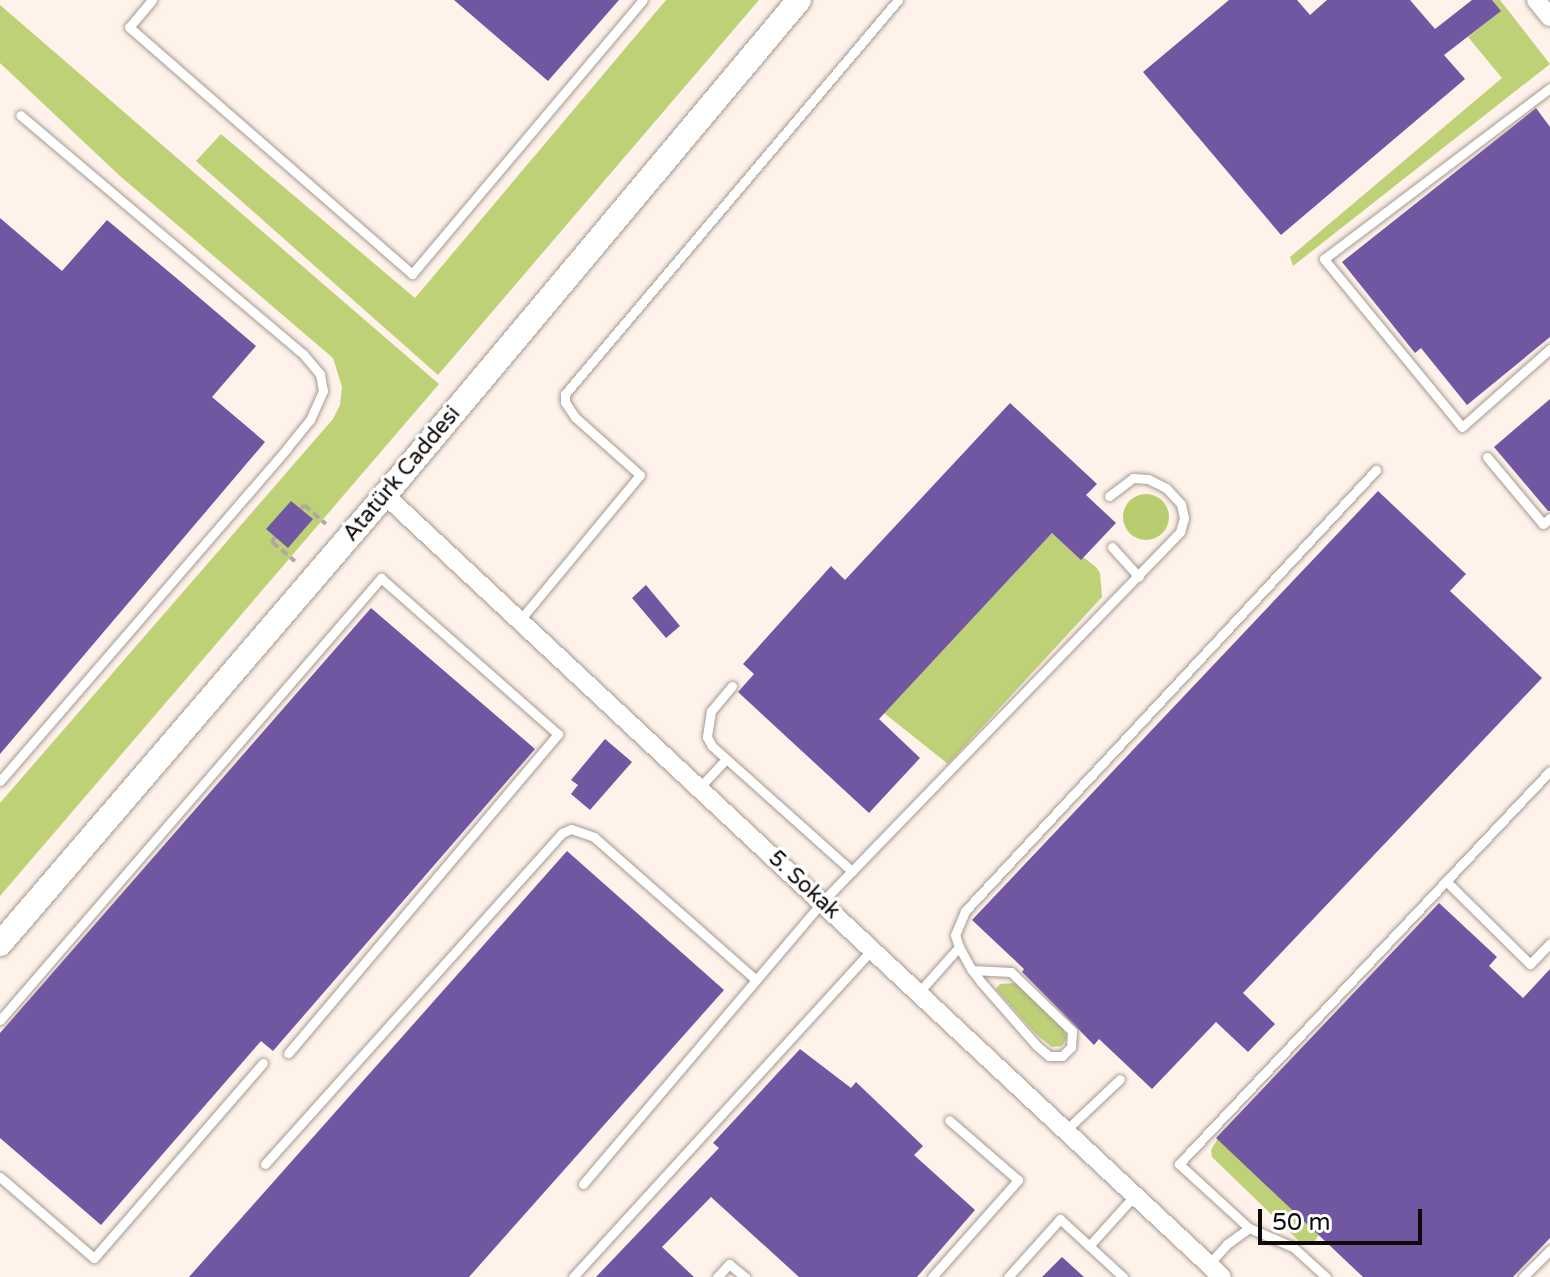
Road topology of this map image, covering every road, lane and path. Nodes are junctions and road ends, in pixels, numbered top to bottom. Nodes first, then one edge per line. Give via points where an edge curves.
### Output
1 (152, 0) edge
2 (643, 0) edge
3 (799, 0) edge
4 (898, 0) edge
5 (1536, 0) edge
6 (1550, 17) edge
7 (1550, 88) edge
8 (20, 115) dead end
9 (1550, 349) edge
10 (1487, 457) dead end
11 (1376, 470) dead end
12 (385, 495) junction
13 (1109, 496) dead end
14 (301, 509) dead end
15 (1550, 518) edge
16 (326, 524) dead end
17 (275, 537) dead end
18 (1112, 547) dead end
19 (295, 561) dead end
20 (1139, 577) junction
21 (520, 620) junction
22 (732, 686) dead end
23 (726, 759) junction
24 (1550, 771) edge
25 (0, 781) edge
26 (700, 787) junction
27 (852, 871) junction
28 (1446, 881) junction
29 (822, 902) junction
30 (1550, 943) edge
31 (0, 944) edge
32 (959, 947) junction
33 (873, 949) junction
34 (972, 970) junction
35 (756, 980) junction
36 (919, 992) junction
37 (0, 1020) edge
38 (288, 1053) dead end
39 (263, 1063) dead end
40 (1120, 1079) dead end
41 (949, 1120) dead end
42 (1066, 1130) junction
43 (265, 1164) dead end
44 (0, 1177) edge
45 (583, 1184) dead end
46 (1135, 1195) junction
47 (1249, 1228) junction
48 (1089, 1246) junction
49 (1550, 1250) edge
50 (1215, 1271) edge
51 (573, 1277) edge
52 (717, 1277) edge
53 (745, 1277) edge
54 (932, 1277) edge
55 (1008, 1277) edge
56 (1123, 1277) edge
57 (1326, 1277) edge
58 (1523, 1277) edge

1 - 2 lane via 129,27 412,274
3 - 12 street, Atatürk Caddesi
4 - 21 lane via 565,394 575,417 640,475
5 - 6 street
7 - 9 lane via 1324,259 1462,427
8 - 25 lane via 303,354 320,374 323,391 310,420
10 - 15 lane via 1543,524
11 - 32 lane via 965,911 955,935
12 - 21 street, 5. Sokak
12 - 31 street, Atatürk Caddesi
13 - 20 lane via 1133,478 1148,479 1181,504 1180,532
14 - 16 path via 304,505
17 - 19 path via 272,542
18 - 20 lane
20 - 27 lane
21 - 26 street, 5. Sokak
22 - 23 lane via 711,711 707,737
23 - 26 lane
23 - 27 lane
24 - 28 lane
26 - 29 street, 5. Sokak
27 - 29 lane
28 - 30 lane via 1530,964
28 - 47 lane via 1179,1164
29 - 33 street, 5. Sokak
29 - 35 lane
32 - 34 lane
32 - 36 lane
33 - 36 street, 5. Sokak
33 - 51 lane
34 - 34 lane via 1011,972 1072,1031 1071,1047 1062,1056 1049,1056
35 - 43 lane via 594,837 571,829
35 - 45 lane
36 - 42 street, 5. Sokak
37 - 38 lane via 381,578 558,734
39 - 44 lane via 94,1258
40 - 42 lane
41 - 54 lane via 1018,1180
42 - 46 street, 5. Sokak
46 - 48 lane
46 - 50 street, 5. Sokak
47 - 50 lane via 1227,1244
47 - 57 lane via 1293,1247
48 - 55 lane via 1060,1219
48 - 56 lane
49 - 58 lane
52 - 53 lane via 729,1264

